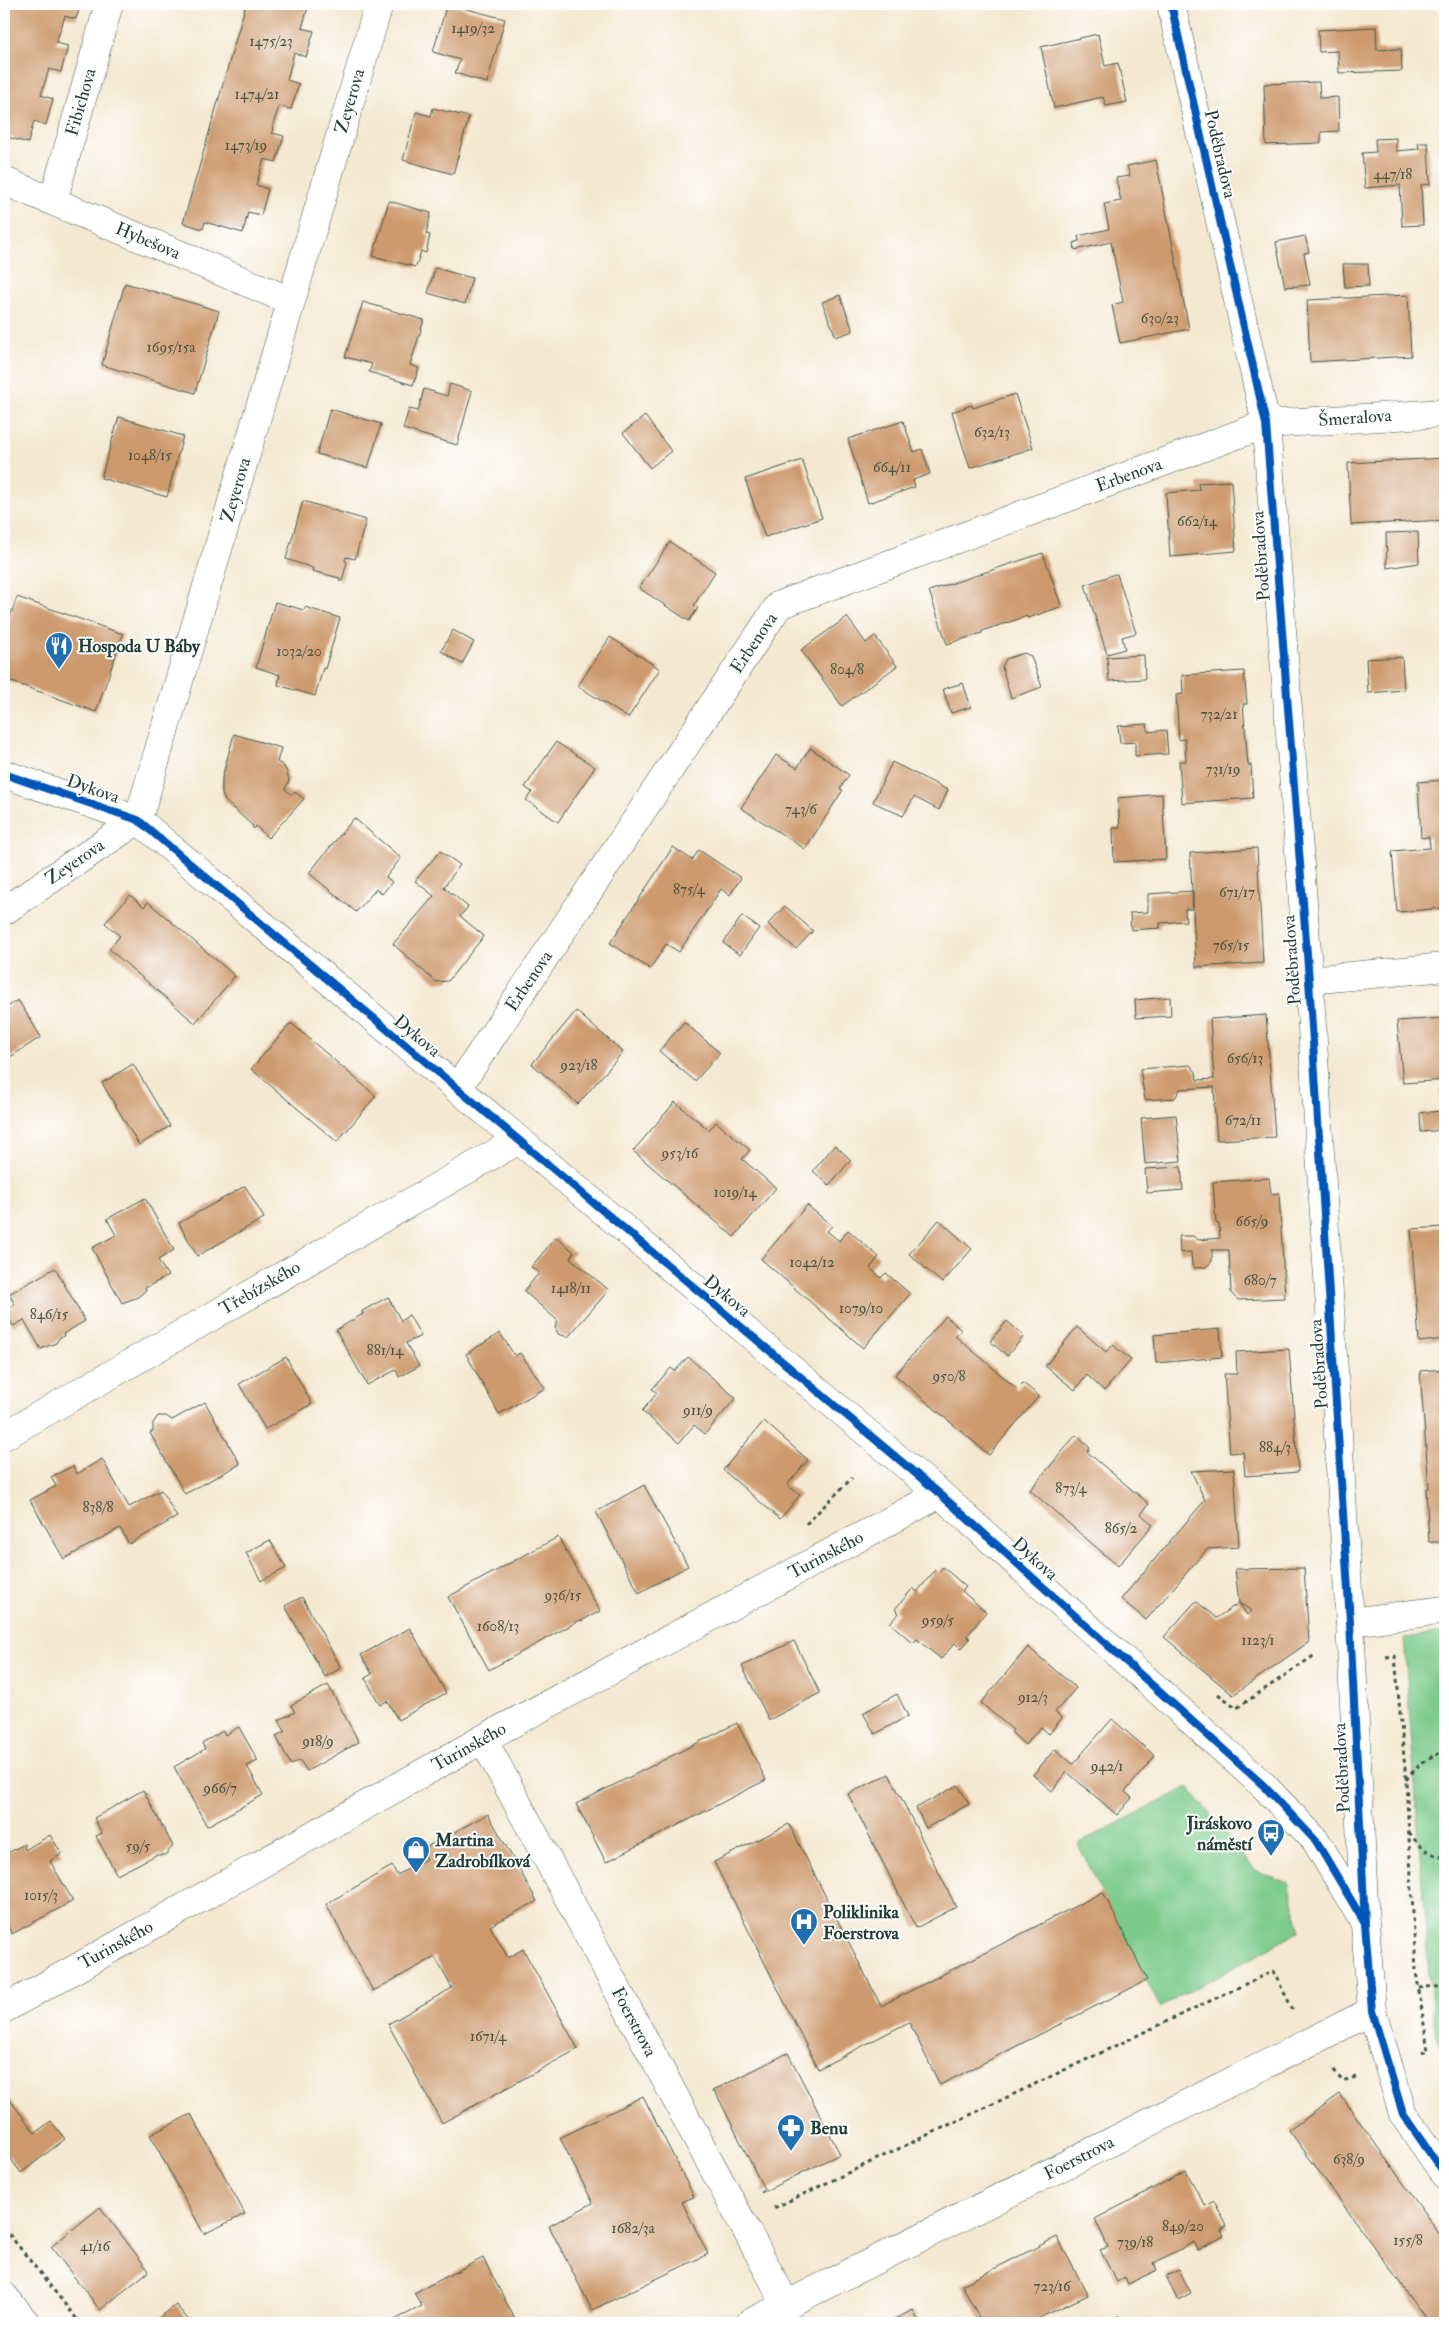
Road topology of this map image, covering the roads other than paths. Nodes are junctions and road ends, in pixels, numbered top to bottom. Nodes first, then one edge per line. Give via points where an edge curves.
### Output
1 (109, 4) edge
2 (379, 4) edge
3 (1171, 4) edge
4 (4, 181) edge
5 (53, 201) junction
6 (291, 301) junction
7 (1445, 412) edge
8 (1266, 424) junction
9 (4, 774) edge
10 (138, 820) junction
11 (4, 911) edge
12 (1445, 967) edge
13 (1309, 980) junction
14 (457, 1089) junction
15 (517, 1141) junction
16 (4, 1436) edge
17 (940, 1494) junction
18 (1445, 1610) edge
19 (1350, 1622) junction
20 (483, 1739) junction
21 (1365, 1924) junction
22 (4, 2009) edge
23 (1372, 2011) junction
24 (1445, 2175) edge
25 (4, 2296) edge
26 (786, 2306) junction
27 (26, 2323) edge
28 (750, 2323) edge

1 - 5 street, Fibichova
2 - 6 street, Zeyerova
3 - 8 street, Poděbradova
4 - 5 street, Hybešova
5 - 6 street, Hybešova
6 - 10 street, Zeyerova
7 - 8 street, Šmeralova
8 - 13 street, Poděbradova
8 - 14 street, Erbenova via 779,605
9 - 10 street, Dykova
10 - 11 street, Zeyerova
10 - 14 street, Dykova
12 - 13 street
13 - 19 street, Poděbradova
14 - 15 street, Dykova
15 - 16 street, Třebízského
15 - 17 street, Dykova
17 - 20 street, Turinského
17 - 21 street, Dykova via 1264,1786 1316,1841
18 - 19 street
19 - 21 street, Poděbradova
20 - 22 street, Turinského
20 - 26 street, Foerstrova
21 - 23 street
23 - 24 street via 1403,2114
23 - 26 street, Foerstrova
25 - 27 street
26 - 28 street, Foerstrova

